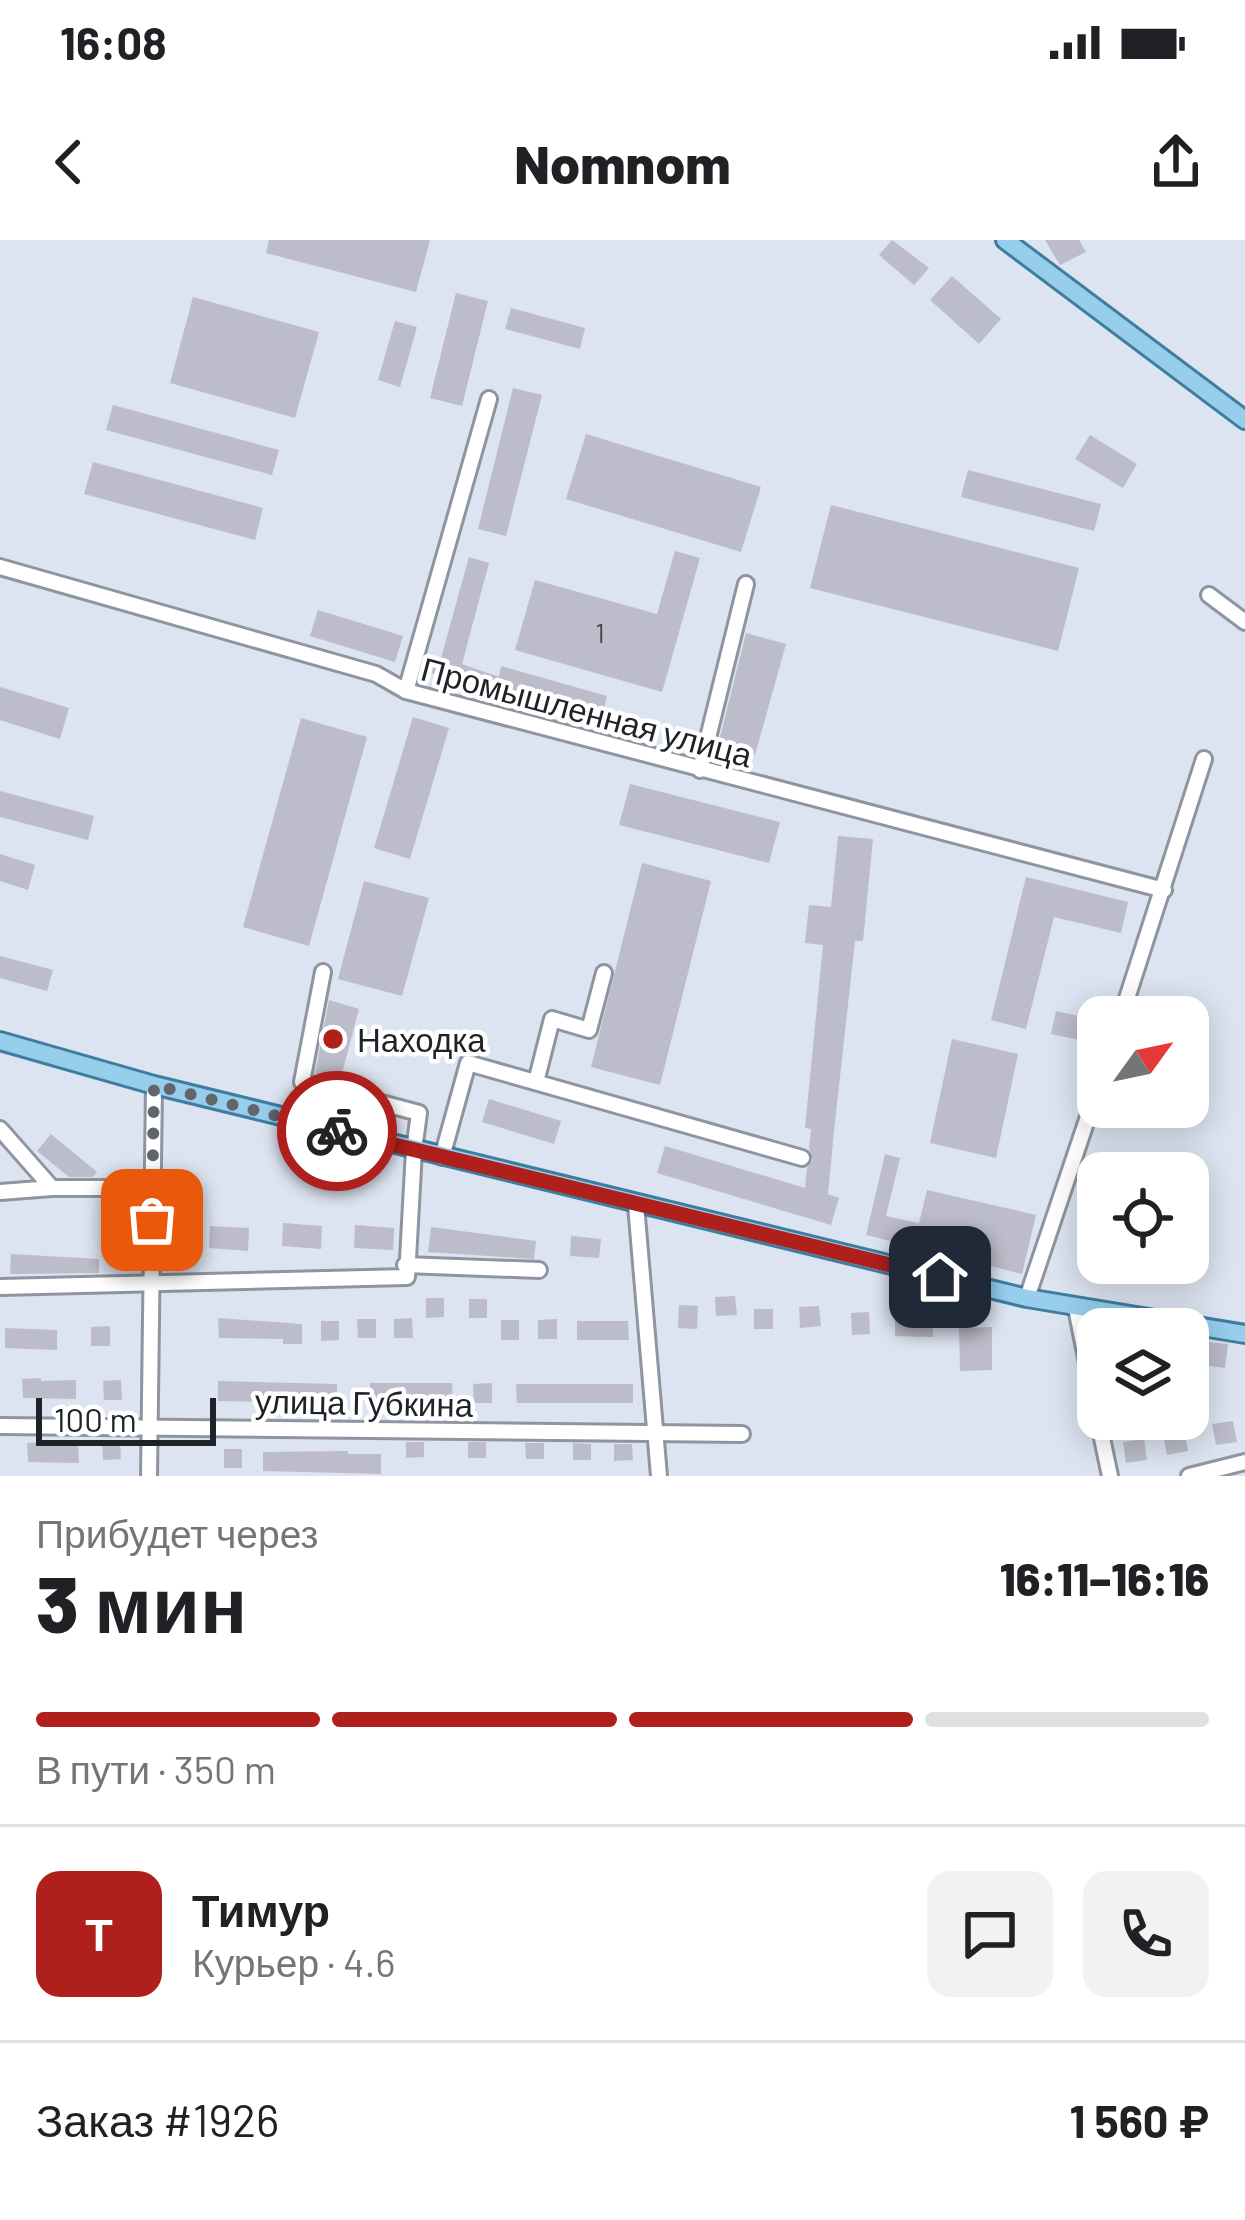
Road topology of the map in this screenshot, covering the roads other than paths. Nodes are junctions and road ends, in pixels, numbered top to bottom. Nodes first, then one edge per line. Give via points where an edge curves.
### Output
1 (1005, 240) edge
2 (489, 399) dead end
3 (1245, 420) edge
4 (0, 567) edge
5 (746, 584) dead end
6 (1209, 595) dead end
7 (1245, 622) edge
8 (406, 691) junction
9 (1204, 759) dead end
10 (700, 770) junction
11 (1164, 890) junction
12 (323, 972) dead end
13 (604, 973) dead end
14 (1128, 996) edge
15 (0, 1041) edge
16 (536, 1082) junction
17 (154, 1085) junction
18 (1084, 1128) edge
19 (0, 1129) edge
20 (414, 1150) junction
21 (442, 1156) junction
22 (802, 1158) dead end
23 (52, 1188) junction
24 (152, 1188) junction
25 (0, 1192) edge
26 (636, 1205) junction
27 (405, 1265) junction
28 (539, 1270) dead end
29 (152, 1285) junction
30 (0, 1287) edge
31 (1027, 1298) junction
32 (1076, 1308) junction
33 (1077, 1313) edge
34 (1245, 1334) edge
35 (0, 1426) edge
36 (149, 1426) junction
37 (655, 1432) junction
38 (742, 1434) dead end
39 (1102, 1440) edge
40 (1245, 1462) edge
41 (149, 1476) edge
42 (659, 1476) edge
43 (1110, 1476) edge
44 (1190, 1476) edge

1 - 3 main road
2 - 8 street
4 - 8 street, Промышленная улица via 376,674
5 - 10 street
6 - 7 street
8 - 10 street, Промышленная улица
9 - 11 street
10 - 11 street, Промышленная улица
11 - 14 street
12 - 20 street via 302,1082 419,1113
13 - 16 street via 589,1030 552,1018
15 - 17 main road
16 - 21 street via 468,1063
16 - 22 street
17 - 20 main road
17 - 24 street
18 - 31 street
19 - 23 street
20 - 21 main road
20 - 27 street
21 - 26 main road
23 - 24 street
23 - 25 street
24 - 29 street
26 - 31 main road
26 - 37 street
27 - 28 street
27 - 29 street via 407,1277
29 - 30 street
29 - 36 street
31 - 32 main road
32 - 33 street
32 - 34 main road
35 - 36 street, улица Губкина
36 - 37 street, улица Губкина
36 - 41 street
37 - 38 street, улица Губкина
37 - 42 street
39 - 43 street
40 - 44 street

